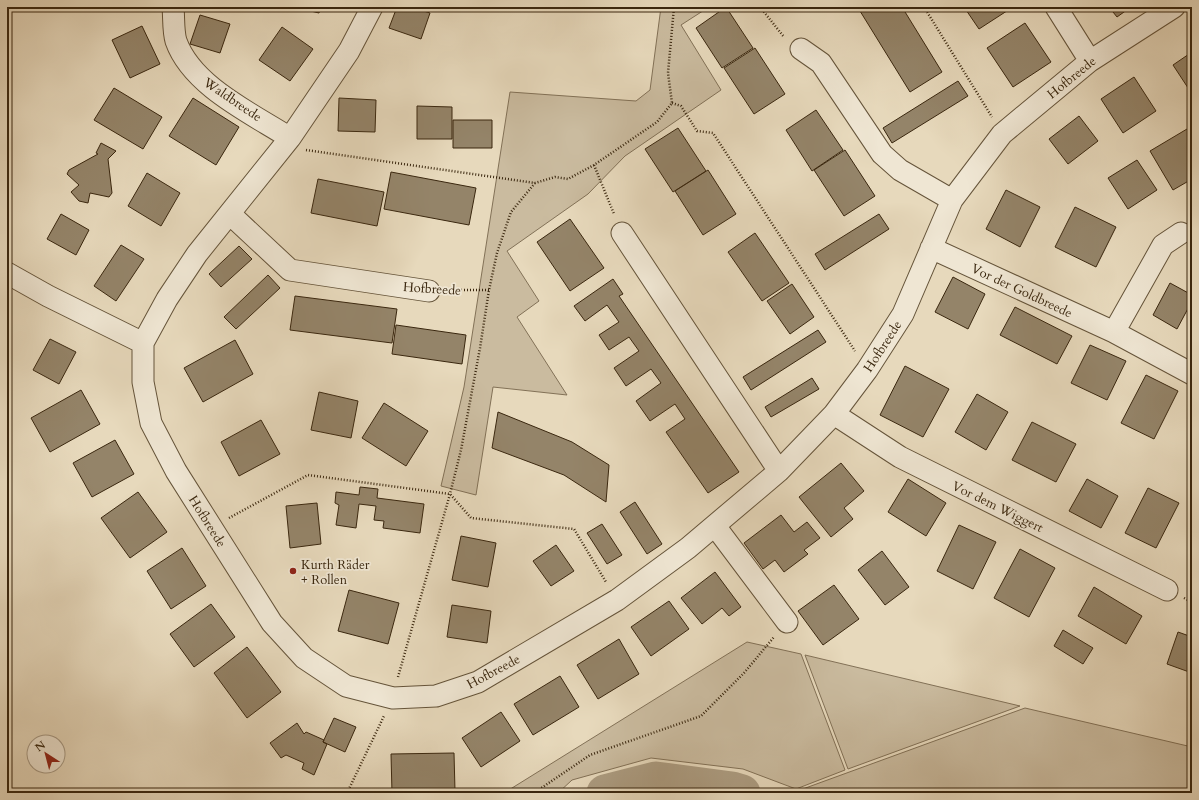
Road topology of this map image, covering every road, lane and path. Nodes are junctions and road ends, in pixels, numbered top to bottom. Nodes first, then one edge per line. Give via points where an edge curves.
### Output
1 (173, 7) edge
2 (372, 7) edge
3 (674, 7) edge
4 (760, 7) edge
5 (924, 7) edge
6 (1056, 7) edge
7 (1174, 7) edge
8 (801, 49) joint
9 (1090, 61) junction
10 (672, 103) junction
11 (1002, 134) junction
12 (290, 138) junction
13 (594, 165) junction
14 (535, 183) junction
15 (952, 200) junction
16 (230, 214) junction
17 (622, 233) joint
18 (1181, 233) dead end
19 (931, 248) junction
20 (7, 273) edge
21 (489, 290) junction
22 (429, 291) joint
23 (1114, 332) junction
24 (143, 343) junction
25 (867, 370) junction
26 (1192, 374) edge
27 (834, 414) junction
28 (779, 471) junction
29 (450, 494) junction
30 (716, 526) junction
31 (212, 528) junction
32 (1167, 590) dead end
33 (616, 600) junction
34 (787, 622) joint
35 (393, 698) junction
36 (347, 793) edge
37 (534, 793) edge

1 - 12 street, Waldbreede via 176,40 191,68 208,86
2 - 12 street, Hofbreede via 349,51
3 - 10 path via 668,73
4 - 8 path via 782,35
5 - 11 path
6 - 9 street
7 - 9 street, Hofbreede
8 - 15 street via 821,63 882,154 900,170
9 - 11 street, Hofbreede
10 - 13 path via 657,122
10 - 25 path via 680,106 697,131 713,133
11 - 15 street, Hofbreede
12 - 14 path via 304,150
12 - 16 street, Hofbreede
13 - 14 path via 568,179 556,177
13 - 17 path
14 - 21 path via 511,212 497,252
15 - 19 street, Hofbreede
16 - 22 street, Hofbreede via 290,270
16 - 24 street, Hofbreede via 197,254 167,299
17 - 28 street
18 - 23 street via 1163,245
19 - 23 street, Vor der Goldbreede
19 - 25 street, Hofbreede via 903,314
20 - 24 street
21 - 22 path, Hofbreede
21 - 29 path via 480,348
23 - 26 street, Vor der Goldbreede
24 - 31 street, Hofbreede via 143,382 151,423 176,471
25 - 27 street, Hofbreede
27 - 28 street, Hofbreede
27 - 32 street, Vor dem Wiggert via 900,457
28 - 30 street, Hofbreede
29 - 31 path via 308,475
29 - 33 path via 471,518 574,529
29 - 35 path
30 - 33 street, Hofbreede
30 - 34 street
31 - 35 street, Hofbreede via 272,623 304,658 346,686
33 - 35 street, Hofbreede via 478,682 436,696
34 - 37 path via 744,673 701,716 590,755
35 - 36 path

